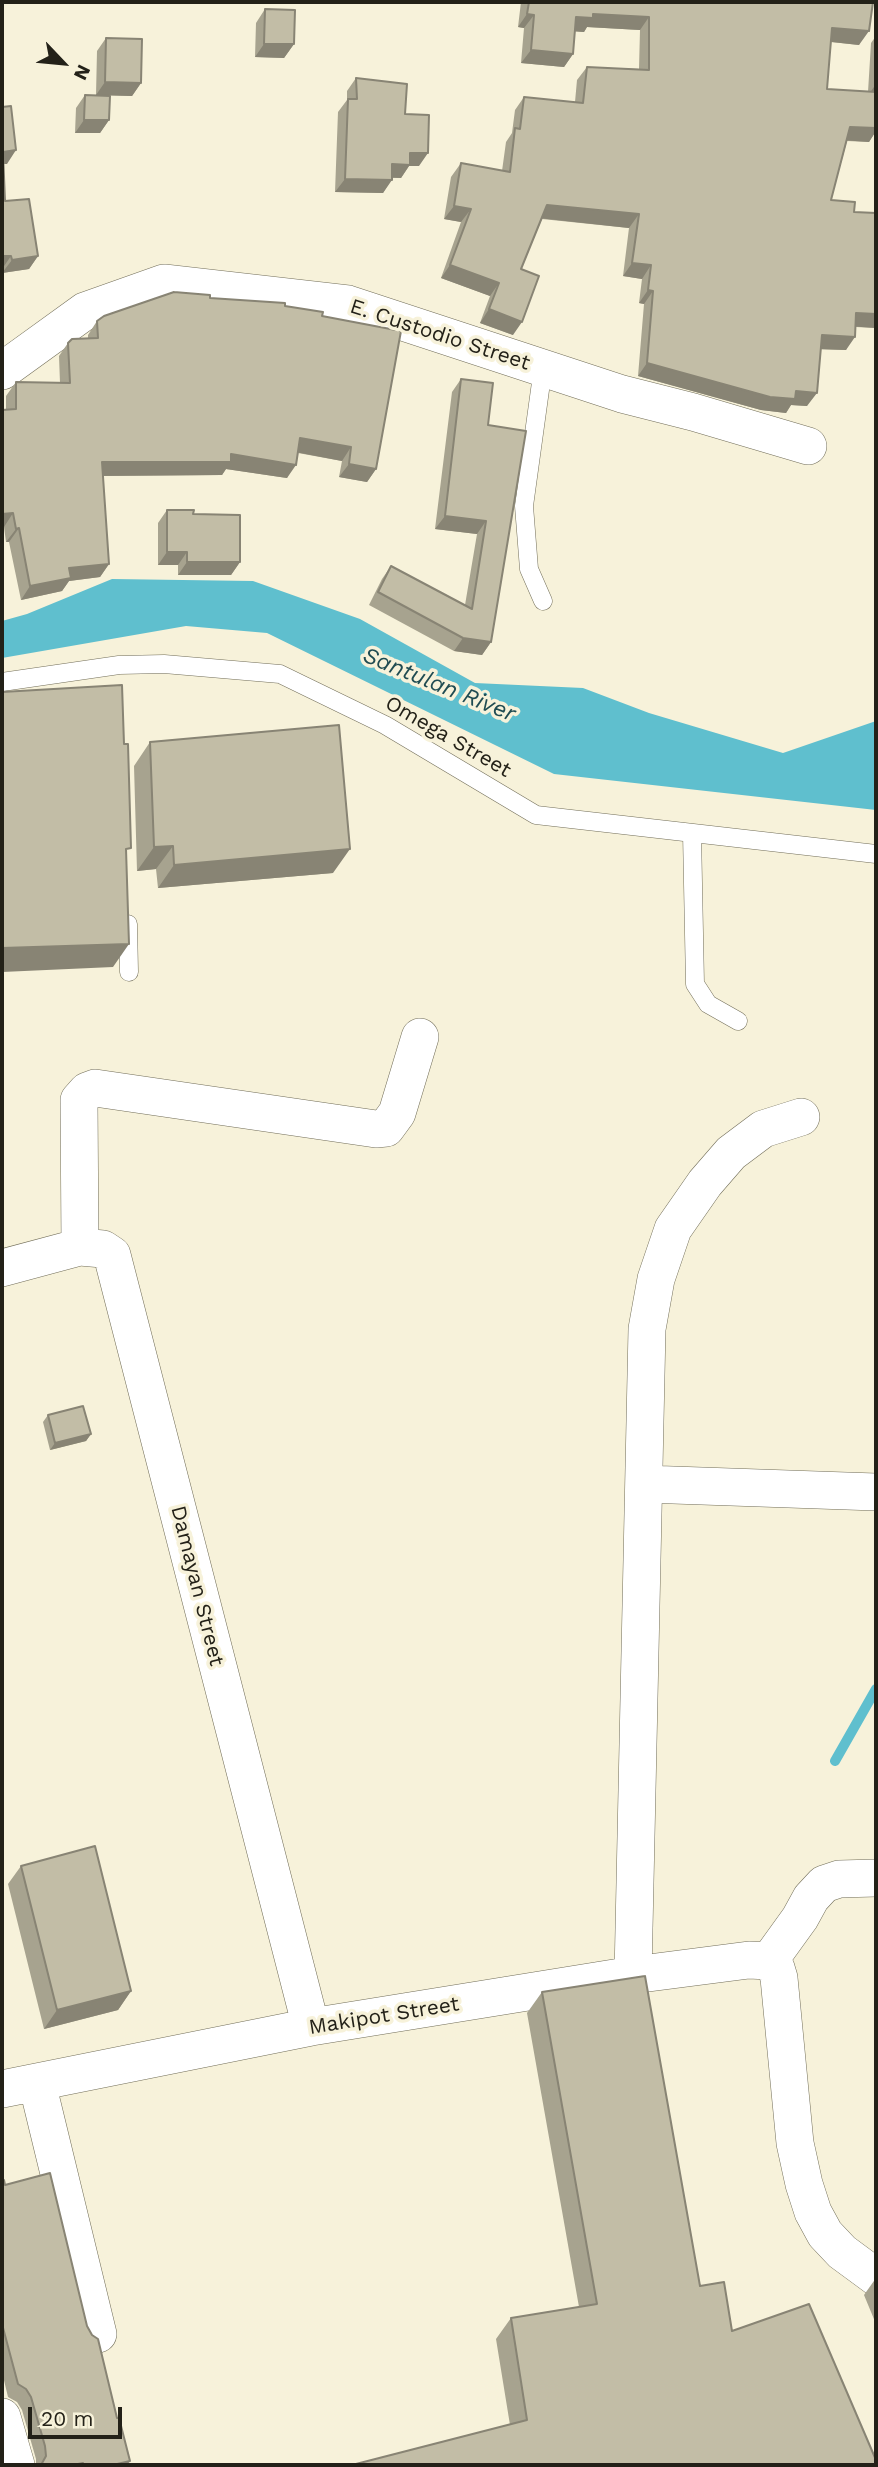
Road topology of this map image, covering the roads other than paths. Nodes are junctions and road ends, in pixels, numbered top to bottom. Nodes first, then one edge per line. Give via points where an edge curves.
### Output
1 (543, 368) junction
2 (2, 371) edge
3 (808, 446) dead end
4 (543, 601) dead end
5 (2, 682) edge
6 (692, 833) junction
7 (876, 854) edge
8 (127, 902) edge
9 (130, 972) edge
10 (738, 1021) dead end
11 (420, 1037) dead end
12 (801, 1117) dead end
13 (80, 1247) junction
14 (2, 1268) edge
15 (644, 1484) junction
16 (876, 1492) edge
17 (876, 1878) edge
18 (769, 1961) junction
19 (633, 1975) junction
20 (311, 2027) junction
21 (37, 2083) junction
22 (2, 2090) edge
23 (876, 2277) edge
24 (98, 2334) dead end
25 (2, 2417) edge
26 (16, 2465) edge

1 - 2 street, E. Custodio Street via 348,304 164,283 85,311
1 - 3 street, E. Custodio Street
1 - 4 lane via 524,506 529,569
5 - 6 lane, Omega Street via 164,664 281,674 385,725 536,815
6 - 7 lane, Omega Street
6 - 10 lane via 695,984 708,1004
8 - 9 lane
11 - 13 street via 397,1113 386,1128 95,1088 87,1091 79,1100
12 - 15 street via 763,1129 731,1153 673,1229 656,1279 647,1329
13 - 14 street
13 - 20 street, Damayan Street via 103,1249 112,1255
15 - 16 street
15 - 19 street
17 - 18 street via 824,1884
18 - 19 street, Makipot Street
18 - 23 street via 779,1978 795,2143 813,2213 842,2252
19 - 20 street, Makipot Street
20 - 21 street, Makipot Street
21 - 22 street, Makipot Street
21 - 24 street
25 - 26 street

